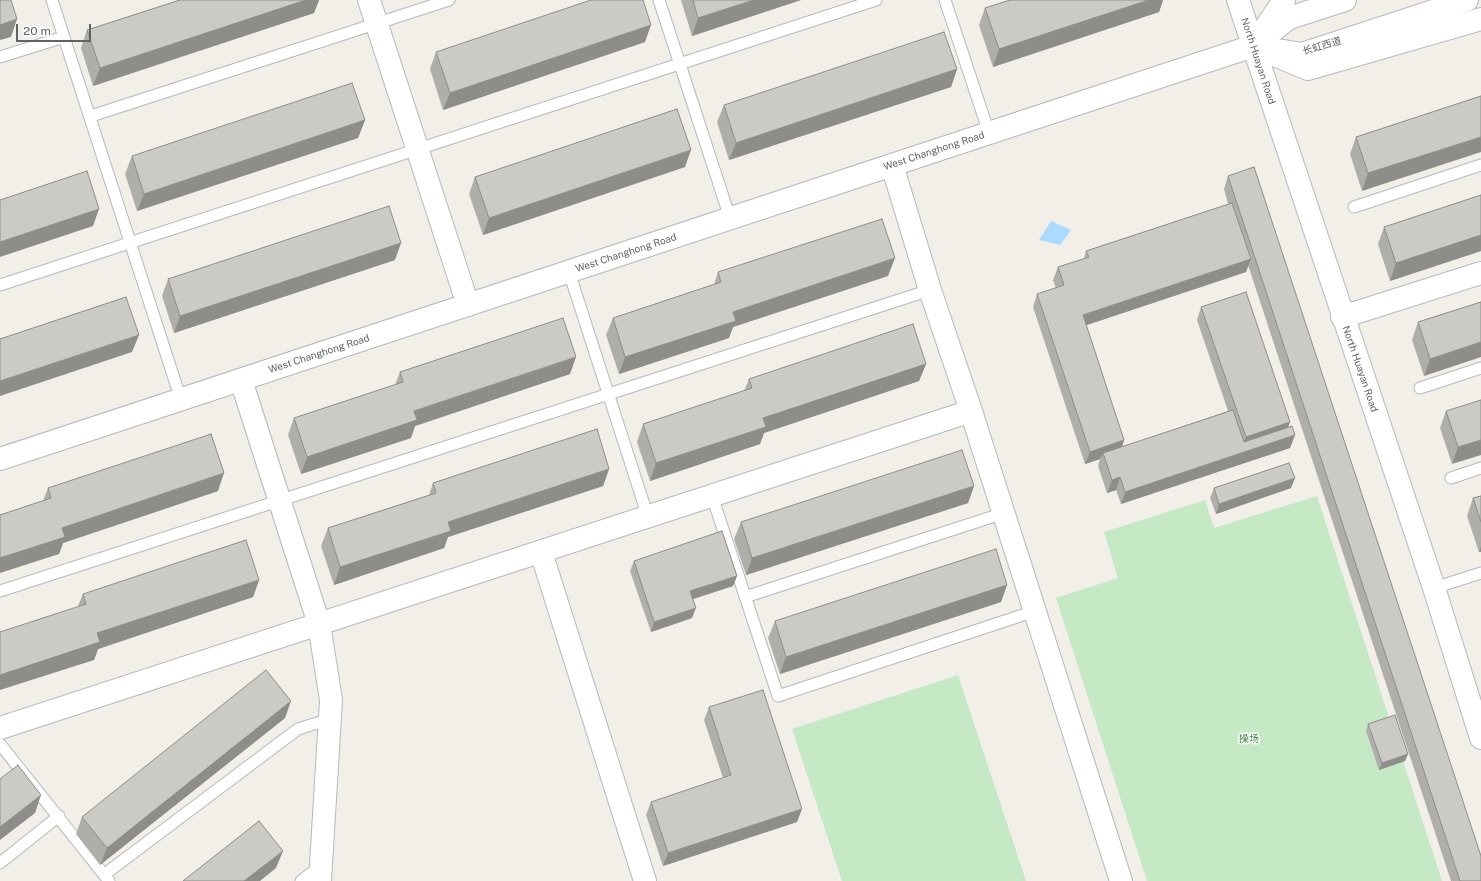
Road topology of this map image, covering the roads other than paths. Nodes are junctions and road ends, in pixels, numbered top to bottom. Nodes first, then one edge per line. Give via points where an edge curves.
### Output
1 (52, 0) edge
2 (369, 0) edge
3 (449, 0) edge
4 (659, 0) edge
5 (876, 0) edge
6 (945, 0) edge
7 (1238, 0) edge
8 (1284, 0) edge
9 (1345, 0) edge
10 (1467, 0) edge
11 (1481, 18) edge
12 (376, 24) junction
13 (64, 37) junction
14 (1253, 46) junction
15 (0, 57) edge
16 (680, 64) junction
17 (90, 116) junction
18 (989, 133) junction
19 (417, 149) junction
20 (892, 165) junction
21 (1481, 165) edge
22 (1354, 207) dead end
23 (730, 218) junction
24 (130, 242) junction
25 (569, 272) junction
26 (1481, 272) edge
27 (0, 285) edge
28 (930, 290) junction
29 (468, 305) junction
30 (1342, 317) junction
31 (1481, 368) edge
32 (241, 380) junction
33 (1420, 388) dead end
34 (608, 394) junction
35 (181, 400) junction
36 (971, 412) junction
37 (0, 460) edge
38 (1481, 468) edge
39 (1451, 478) dead end
40 (712, 496) junction
41 (280, 500) junction
42 (1004, 513) junction
43 (648, 517) junction
44 (541, 552) junction
45 (1481, 573) edge
46 (1434, 588) junction
47 (0, 591) edge
48 (745, 597) junction
49 (1035, 611) junction
50 (320, 624) junction
51 (330, 719) junction
52 (0, 728) edge
53 (1481, 738) edge
54 (0, 744) edge
55 (59, 816) junction
56 (0, 863) edge
57 (320, 874) edge
58 (107, 877) edge
59 (301, 881) edge
60 (645, 881) edge
61 (1121, 881) edge

1 - 13 lane
2 - 12 street
3 - 12 lane
4 - 16 lane
5 - 16 lane
6 - 18 lane
7 - 14 street, North Huayan Road
8 - 14 street
9 - 14 street via 1289,18
10 - 14 street, 长虹西道 via 1302,54
11 - 14 street via 1308,70
12 - 17 lane
12 - 19 street
13 - 15 lane
13 - 17 lane
14 - 18 street, West Changhong Road
14 - 30 street, North Huayan Road
16 - 19 lane
16 - 23 lane
17 - 24 lane
18 - 20 street, West Changhong Road
19 - 24 lane
19 - 29 street
20 - 23 street, West Changhong Road
20 - 28 street
21 - 22 lane
23 - 25 street, West Changhong Road
24 - 27 lane
24 - 35 lane
25 - 29 street, West Changhong Road
25 - 34 lane
26 - 30 street
28 - 34 lane
28 - 36 street
29 - 32 street, West Changhong Road
30 - 46 street, North Huayan Road
31 - 33 lane
32 - 35 street, West Changhong Road
32 - 41 street
34 - 41 lane
34 - 43 lane
35 - 37 street, West Changhong Road
36 - 40 street
36 - 42 street
38 - 39 lane
40 - 43 street
40 - 48 lane
41 - 47 lane
41 - 50 street
42 - 48 lane
42 - 49 street
43 - 44 street
44 - 50 street
44 - 60 street
45 - 46 lane
46 - 53 street, North Huayan Road
48 - 49 lane via 778,696
49 - 61 street
50 - 51 street via 331,700
50 - 52 street
51 - 57 street
51 - 58 lane via 298,729
54 - 55 lane
55 - 56 lane
55 - 58 lane
57 - 59 lane

